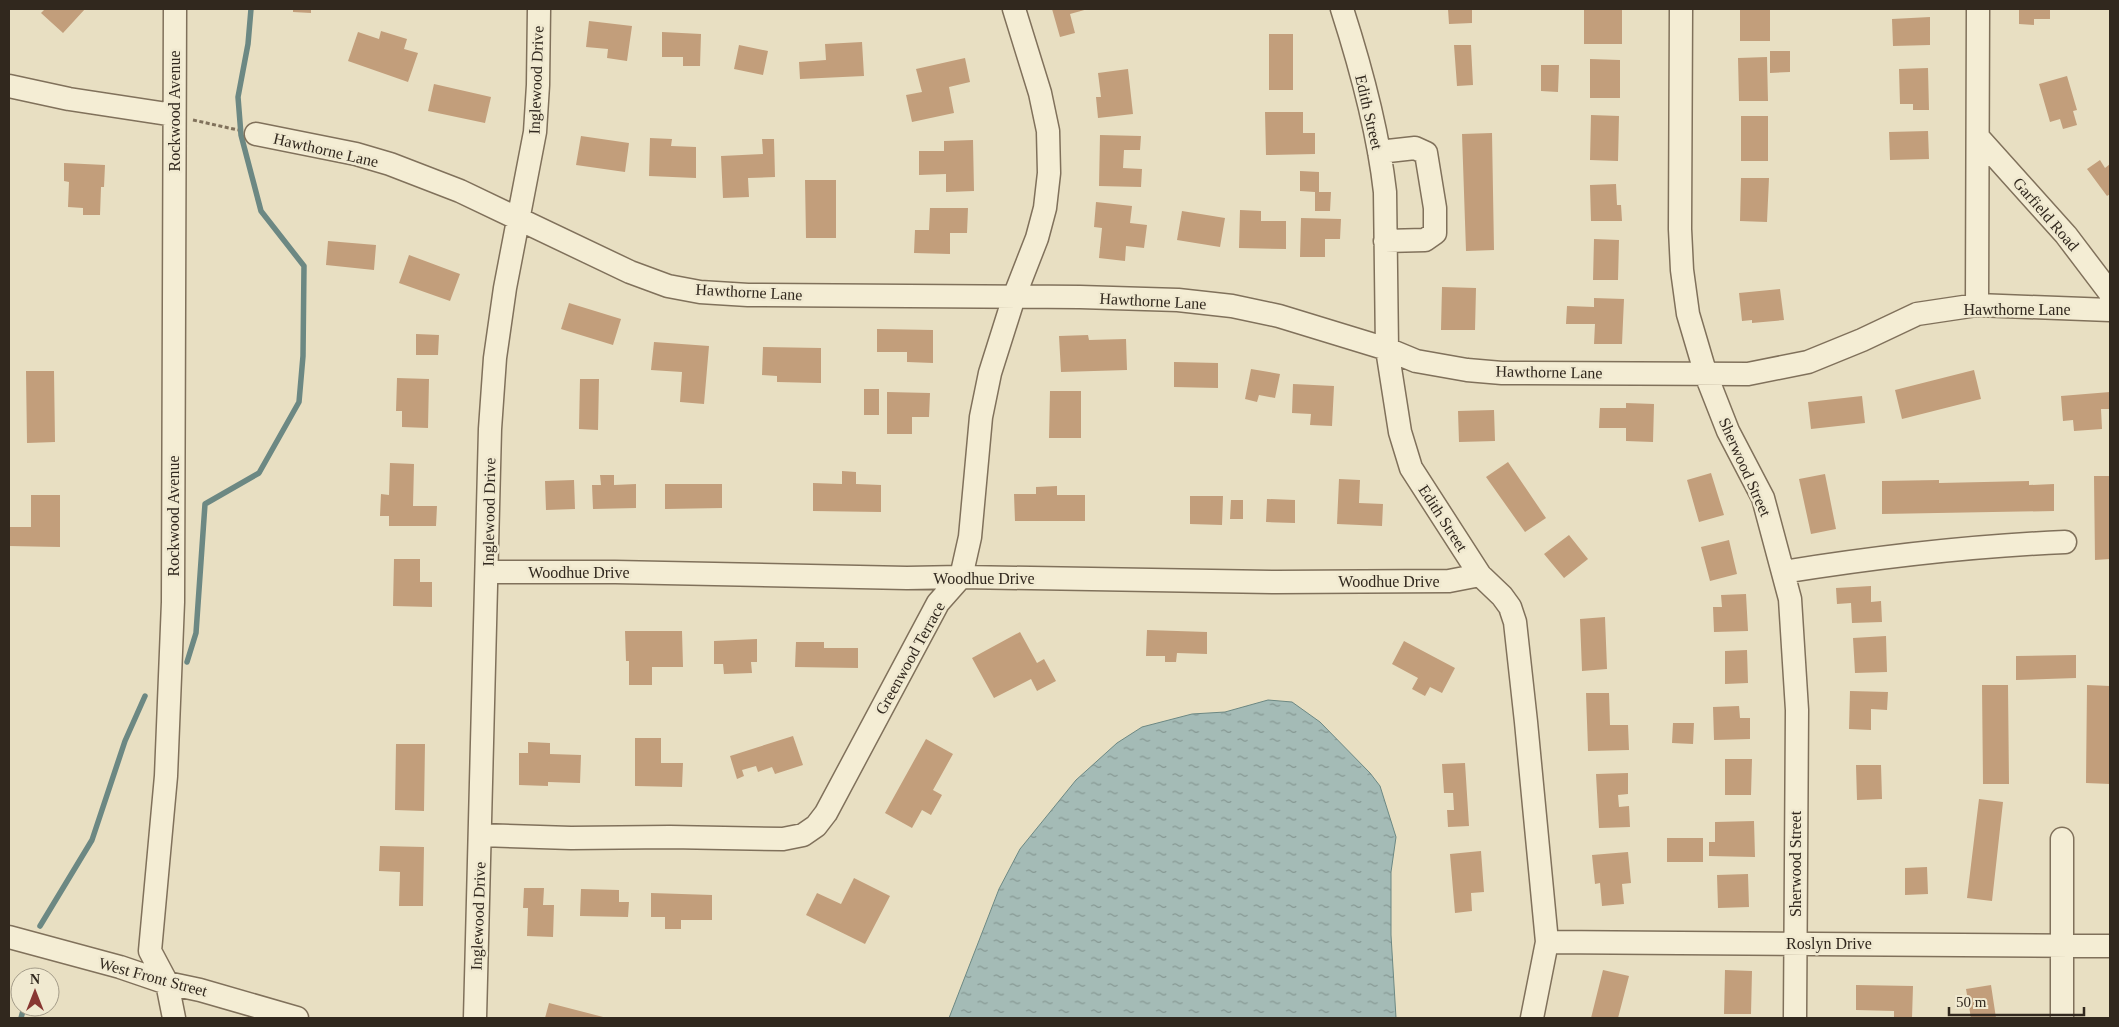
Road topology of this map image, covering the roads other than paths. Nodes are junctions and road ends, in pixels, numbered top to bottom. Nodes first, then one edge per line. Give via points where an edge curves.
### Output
1 (175, 9) edge
2 (538, 9) edge
3 (1014, 9) edge
4 (1342, 9) edge
5 (1681, 9) edge
6 (1978, 9) edge
7 (9, 86) edge
8 (174, 115) junction
9 (256, 134) road end
10 (1978, 137) junction
11 (1379, 152) junction
12 (519, 219) junction
13 (1384, 241) junction
14 (2110, 293) edge
15 (1014, 297) junction
16 (1977, 306) junction
17 (2110, 310) edge
18 (1387, 349) junction
19 (1706, 375) junction
20 (2065, 542) dead end
21 (488, 572) junction
22 (1783, 572) junction
23 (1480, 575) junction
24 (961, 577) junction
25 (481, 836) junction
26 (2062, 839) dead end
27 (9, 937) edge
28 (1547, 942) junction
29 (1796, 942) junction
30 (2062, 944) junction
31 (2110, 946) edge
32 (166, 983) junction
33 (174, 1018) edge
34 (298, 1018) edge
35 (475, 1018) edge
36 (1532, 1018) edge
37 (1795, 1018) edge
38 (2062, 1018) edge

1 - 8 street, Rockwood Avenue
2 - 12 street, Inglewood Drive via 535,132
3 - 15 street, Greenwood Terrace via 1048,131 1049,173 1037,238
4 - 11 street, Edith Street
5 - 19 street, Sherwood Street via 1679,168 1682,270 1688,314
6 - 10 street
7 - 8 street via 70,100
8 - 32 street, Rockwood Avenue via 173,602 166,776 150,951
9 - 12 street, Hawthorne Lane via 390,164 460,191
10 - 14 street, Garfield Road via 2066,235
10 - 16 street
11 - 13 street, Edith Street via 1385,192
11 - 13 street via 1415,148 1426,153 1435,208 1435,233 1424,240
12 - 15 street, Hawthorne Lane via 630,272 668,286 700,292
12 - 21 street, Inglewood Drive via 495,358 490,429
13 - 18 street, Edith Street
15 - 18 street, Hawthorne Lane via 1178,300 1232,306 1278,316
15 - 24 street, Greenwood Terrace via 990,373 980,418 970,537
16 - 17 street, Hawthorne Lane
16 - 19 street, Hawthorne Lane via 1916,314 1808,362 1748,374
18 - 19 street, Hawthorne Lane via 1416,361 1476,371
18 - 23 street, Edith Street via 1400,432 1411,468
19 - 22 street, Sherwood Street via 1728,431 1763,498
20 - 22 street via 1992,545 1868,558
21 - 24 street, Woodhue Drive
21 - 25 street, Inglewood Drive
22 - 29 street, Sherwood Street via 1790,599 1797,710
23 - 24 street, Woodhue Drive via 1449,580 1277,582
23 - 28 street, Edith Street via 1502,596 1515,622
24 - 25 street, Greenwood Terrace via 938,603 826,813 803,836 783,839
25 - 35 street, Inglewood Drive
26 - 30 street
27 - 32 street, West Front Street
28 - 29 street, Roslyn Drive
28 - 36 street, Edith Street
29 - 30 street, Roslyn Drive
29 - 37 street, Sherwood Street
30 - 31 street, Roslyn Drive
30 - 38 street
32 - 33 street, Rockwood Avenue
32 - 34 street, West Front Street

